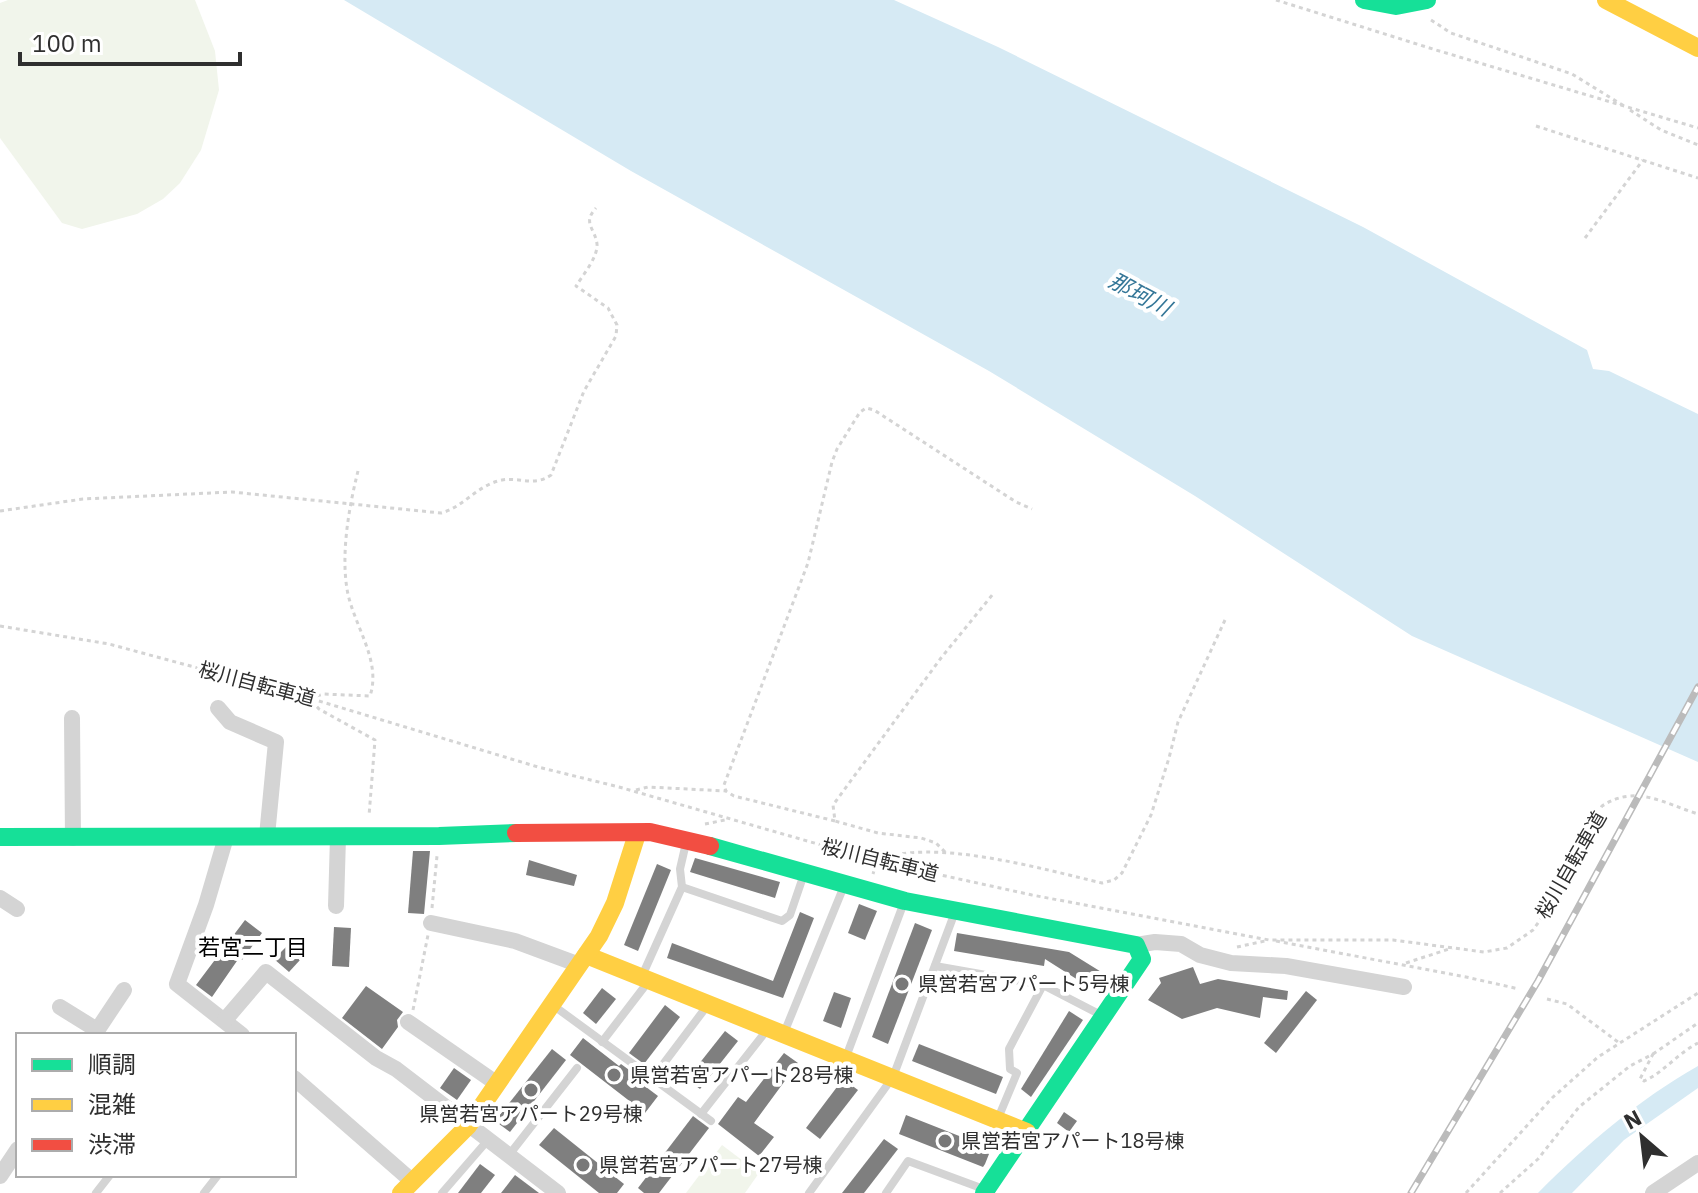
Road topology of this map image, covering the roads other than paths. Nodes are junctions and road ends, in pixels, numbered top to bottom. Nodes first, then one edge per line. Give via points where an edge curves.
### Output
1 (1364, 0) edge
2 (1606, 0) edge
3 (1419, 3) edge
4 (1698, 48) edge
5 (218, 708) dead end
6 (72, 718) dead end
7 (637, 834) junction
8 (267, 836) junction
9 (0, 837) edge
10 (226, 837) junction
11 (338, 837) junction
12 (73, 838) junction
13 (687, 840) junction
14 (804, 873) junction
15 (844, 884) junction
16 (682, 887) junction
17 (0, 898) edge
18 (905, 901) junction
19 (336, 906) dead end
20 (17, 909) dead end
21 (955, 912) junction
22 (431, 923) dead end
23 (1136, 945) junction
24 (582, 960) junction
25 (935, 966) junction
26 (646, 978) junction
27 (1043, 985) junction
28 (1404, 987) dead end
29 (124, 990) dead end
30 (551, 1003) junction
31 (709, 1003) junction
32 (60, 1007) dead end
33 (1104, 1017) junction
34 (408, 1022) dead end
35 (230, 1029) edge
36 (777, 1030) junction
37 (96, 1033) edge
38 (602, 1042) junction
39 (846, 1058) junction
40 (577, 1068) dead end
41 (893, 1077) junction
42 (652, 1079) junction
43 (296, 1080) edge
44 (496, 1083) junction
45 (701, 1114) junction
46 (997, 1120) junction
47 (711, 1121) dead end
48 (468, 1126) junction
49 (1027, 1132) junction
50 (488, 1140) junction
51 (16, 1152) edge
52 (509, 1156) junction
53 (1698, 1163) edge
54 (0, 1176) edge
55 (108, 1177) edge
56 (216, 1177) edge
57 (410, 1188) edge
58 (984, 1192) edge
59 (96, 1193) edge
60 (204, 1193) edge
61 (442, 1193) edge
62 (558, 1193) edge
63 (809, 1193) edge
64 (886, 1193) edge
65 (1653, 1193) edge

1 - 3 street via 1383,6
2 - 4 street
5 - 8 street via 230,722 276,742
6 - 12 street
7 - 11 street
7 - 13 street
7 - 24 street via 618,895
8 - 10 street
8 - 11 street
9 - 12 street
10 - 12 street
10 - 35 street via 177,984
11 - 19 street
13 - 14 street
13 - 16 lane
14 - 15 street
14 - 16 lane via 790,915 782,921
15 - 18 street
15 - 36 lane
16 - 26 lane
17 - 20 street
18 - 21 street
18 - 39 lane
21 - 23 street
21 - 25 lane
22 - 24 street
23 - 28 street via 1181,944 1231,963 1286,966
23 - 33 street via 1142,959
24 - 26 street
24 - 30 street
25 - 27 lane
25 - 41 lane
26 - 31 street
26 - 38 lane
27 - 33 lane
27 - 46 lane via 1009,1049 1010,1069 1017,1073
29 - 37 street
30 - 38 lane
30 - 44 street
31 - 36 street
31 - 42 lane
32 - 37 street
33 - 49 street
34 - 44 street
35 - 48 street via 266,972
36 - 39 street
36 - 45 lane
38 - 42 lane
39 - 41 street
40 - 52 lane
41 - 46 street
41 - 63 lane
42 - 45 lane
43 - 57 street
44 - 48 street
45 - 47 lane
46 - 49 street
48 - 50 street
48 - 57 street
49 - 58 street
50 - 52 street
50 - 61 lane
51 - 54 street
52 - 62 street
53 - 65 street
55 - 59 lane
56 - 60 lane
58 - 64 lane via 908,1161

